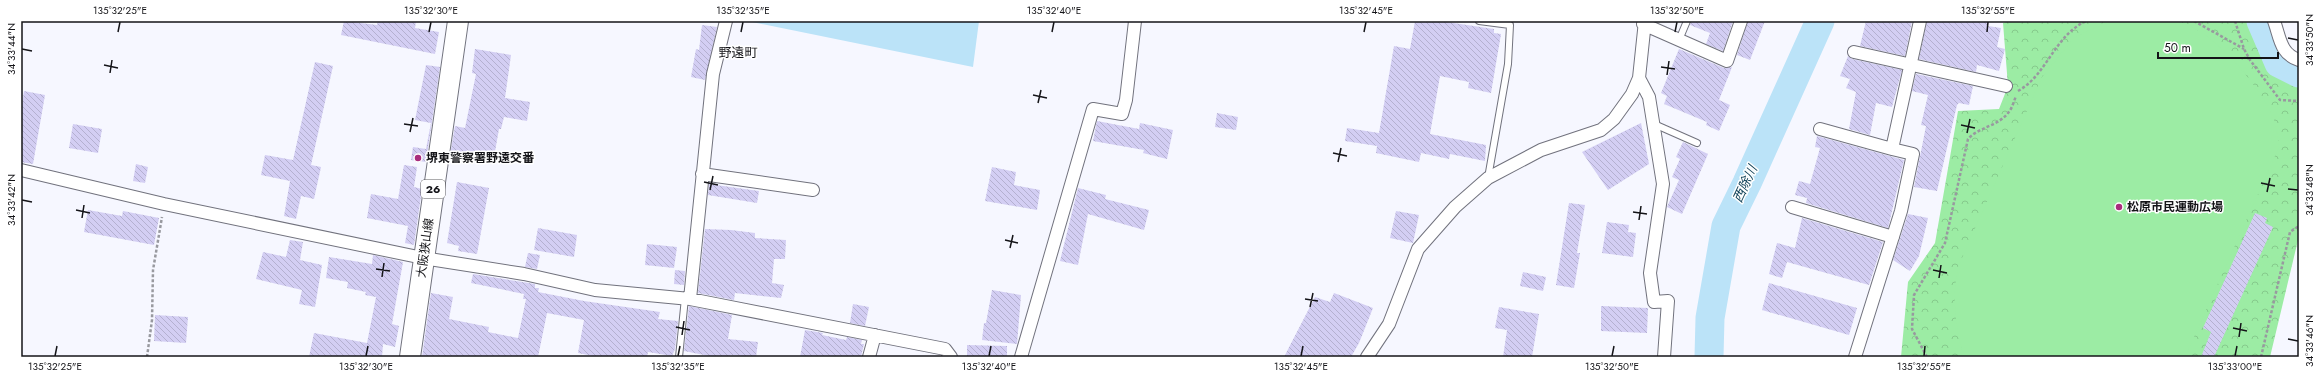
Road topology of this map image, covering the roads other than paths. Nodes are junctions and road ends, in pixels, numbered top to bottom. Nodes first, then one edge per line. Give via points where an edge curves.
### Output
1 (458, 21) edge
2 (726, 21) edge
3 (1135, 21) edge
4 (1479, 21) edge
5 (1687, 21) edge
6 (1741, 21) edge
7 (1920, 21) edge
8 (2274, 21) edge
9 (1644, 22) edge
10 (1679, 40) junction
11 (1854, 52) dead end
12 (2299, 60) edge
13 (1910, 64) junction
14 (1639, 78) junction
15 (2006, 86) dead end
16 (1654, 124) junction
17 (1820, 129) dead end
18 (1697, 143) dead end
19 (1892, 149) junction
20 (21, 170) edge
21 (702, 174) junction
22 (1488, 178) junction
23 (813, 190) dead end
24 (1792, 207) dead end
25 (1893, 237) junction
26 (423, 258) junction
27 (687, 298) junction
28 (875, 335) junction
29 (410, 357) edge
30 (679, 357) edge
31 (869, 357) edge
32 (951, 357) edge
33 (1021, 357) edge
34 (1367, 357) edge
35 (1664, 357) edge
36 (1855, 357) edge

1 - 26 main road, 大阪狭山線 / 26
2 - 21 street via 714,74
3 - 33 street via 1126,100 1122,114 1093,110
4 - 22 lane via 1510,25 1508,64
5 - 10 lane
6 - 10 street via 1727,61
7 - 13 street
8 - 12 street via 2282,46 2288,54
9 - 10 street
9 - 14 street
11 - 13 street
13 - 15 street
13 - 19 street
14 - 16 street via 1649,97
14 - 22 street via 1632,94 1614,119 1601,130 1541,150
16 - 18 lane
16 - 35 street via 1664,184 1650,273 1654,302 1668,302
17 - 19 street
19 - 25 street via 1913,154
20 - 26 street via 164,204
21 - 23 street
21 - 27 street
22 - 34 street via 1442,220 1418,249 1389,324
24 - 25 street
25 - 36 street
26 - 27 street via 524,274 594,290
26 - 29 main road, 大阪狭山線 / 26
27 - 28 street
27 - 30 lane
28 - 31 street
28 - 32 street via 945,349

